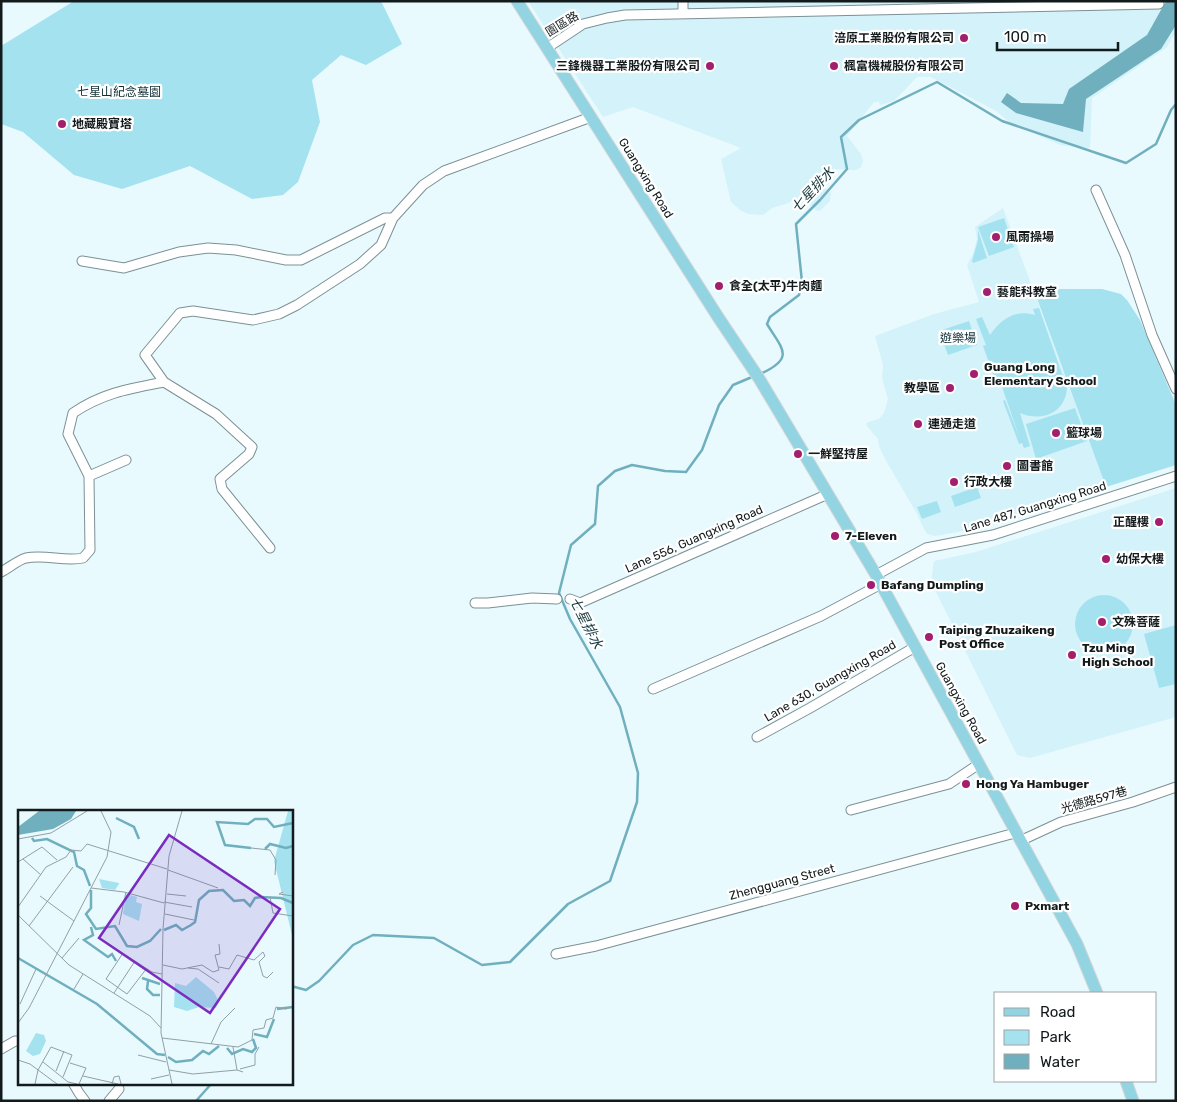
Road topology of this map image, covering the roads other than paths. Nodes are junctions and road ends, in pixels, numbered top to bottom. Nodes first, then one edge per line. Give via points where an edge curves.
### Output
1 (517, 1) edge
2 (683, 1) edge
3 (1160, 4) dead end
4 (929, 5) edge
5 (806, 6) edge
6 (683, 13) junction
7 (547, 48) junction
8 (591, 117) junction
9 (1096, 190) dead end
10 (393, 218) junction
11 (82, 261) dead end
12 (164, 382) junction
13 (1176, 390) edge
14 (126, 460) dead end
15 (89, 476) junction
16 (1176, 476) edge
17 (828, 494) junction
18 (270, 548) dead end
19 (1, 572) edge
20 (879, 580) junction
21 (557, 599) dead end
22 (570, 599) dead end
23 (475, 603) dead end
24 (915, 647) junction
25 (653, 689) dead end
26 (758, 737) dead end
27 (979, 764) junction
28 (1176, 788) edge
29 (851, 810) dead end
30 (1017, 836) junction
31 (556, 954) dead end
32 (1097, 992) edge
33 (18, 1041) edge
34 (1, 1049) edge
35 (1126, 1082) edge
36 (74, 1084) edge
37 (119, 1090) dead end
38 (86, 1101) edge
39 (109, 1101) edge
40 (1133, 1101) edge

1 - 7 main road, Guangxing Road
2 - 6 street
3 - 4 street, 園區路
4 - 5 street, 園區路
5 - 6 street, 園區路
6 - 7 street, 園區路 via 625,15 594,21
7 - 8 main road, Guangxing Road
8 - 10 street via 444,171 423,185
8 - 17 main road, Guangxing Road via 753,367
9 - 13 street
10 - 11 street via 385,218 301,260 208,248 179,252 124,268
10 - 12 street via 381,245 360,264 279,314 252,320 193,311 180,313 145,355
12 - 15 street via 118,390 72,414 68,434
12 - 18 street via 216,414 252,447 249,454 219,482
14 - 15 street
15 - 19 street via 90,550 83,558 72,561 26,558
16 - 20 street, Lane 487, Guangxing Road via 998,534 926,548 902,559
17 - 20 main road, Guangxing Road
17 - 22 street, Lane 556, Guangxing Road via 580,603
20 - 24 main road, Guangxing Road
20 - 25 street, Lane 487, Guangxing Road via 821,616
21 - 23 street
24 - 26 street, Lane 630, Guangxing Road
24 - 27 main road, Guangxing Road
27 - 29 street via 949,784
27 - 30 main road, Guangxing Road
28 - 30 street, 光德路597巷
30 - 31 street, Zhengguang Street
30 - 32 main road, Guangxing Road via 1077,944
33 - 34 street
35 - 40 main road
36 - 38 street
37 - 39 street

